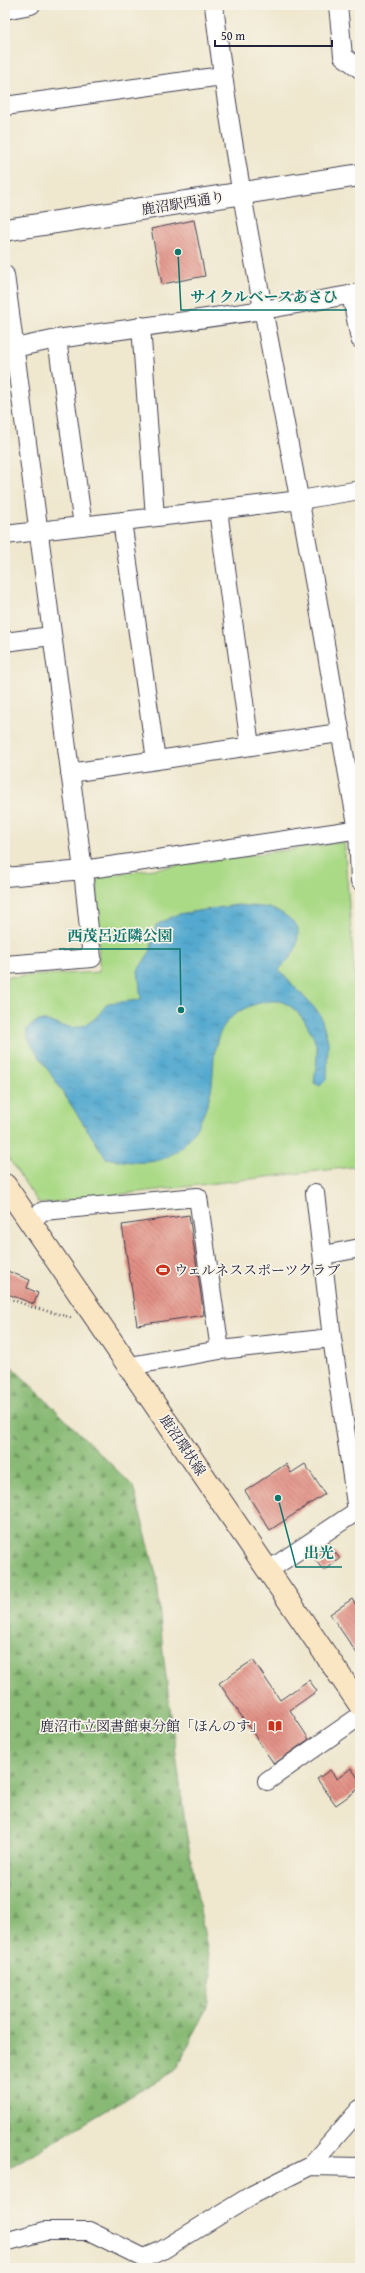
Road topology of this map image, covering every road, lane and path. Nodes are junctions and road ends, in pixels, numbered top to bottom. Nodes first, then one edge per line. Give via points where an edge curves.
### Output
1 (31, 5) edge
2 (214, 5) edge
3 (338, 5) edge
4 (5, 10) edge
5 (360, 69) edge
6 (222, 76) junction
7 (5, 106) edge
8 (360, 175) edge
9 (241, 193) junction
10 (5, 230) edge
11 (5, 275) edge
12 (356, 293) edge
13 (263, 310) junction
14 (141, 326) junction
15 (57, 339) junction
16 (360, 340) edge
17 (11, 349) edge
18 (360, 490) edge
19 (300, 500) junction
20 (218, 510) junction
21 (155, 517) junction
22 (122, 521) junction
23 (83, 526) junction
24 (37, 532) junction
25 (5, 535) edge
26 (51, 636) junction
27 (5, 642) edge
28 (339, 733) junction
29 (250, 746) junction
30 (156, 760) junction
31 (70, 773) junction
32 (359, 829) edge
33 (83, 870) junction
34 (5, 877) edge
35 (360, 881) edge
36 (5, 965) edge
37 (5, 1185) edge
38 (315, 1193) dead end
39 (30, 1221) junction
40 (360, 1248) edge
41 (324, 1255) junction
42 (5, 1297) edge
43 (101, 1324) junction
44 (332, 1338) junction
45 (220, 1350) junction
46 (130, 1366) junction
47 (358, 1511) edge
48 (269, 1570) junction
49 (360, 1706) edge
50 (360, 1716) edge
51 (267, 1781) dead end
52 (360, 2109) edge
53 (310, 2166) junction
54 (360, 2167) edge
55 (5, 2242) edge

1 - 4 street
2 - 6 street
3 - 5 street via 344,56
6 - 7 street
6 - 9 street
8 - 9 street, 鹿沼駅西通り
9 - 10 street, 鹿沼駅西通り
9 - 13 street
11 - 17 street
12 - 13 street
12 - 16 street
13 - 14 street
13 - 19 street
14 - 15 street
14 - 21 street
15 - 17 street
15 - 23 street
17 - 24 street
18 - 19 street
19 - 20 street
19 - 28 street
20 - 21 street
20 - 29 street
21 - 22 street
22 - 23 street
22 - 30 street
23 - 24 street
24 - 25 street
24 - 26 street
26 - 27 street
26 - 31 street
28 - 29 street
28 - 32 street
29 - 30 street
30 - 31 street
31 - 33 street
32 - 33 street
32 - 35 street
33 - 34 street
33 - 36 street via 92,958
37 - 39 main road, 鹿沼環状線
38 - 41 street
39 - 43 main road, 鹿沼環状線
39 - 45 street via 44,1211 198,1197
40 - 41 street
41 - 44 street
42 - 43 path via 32,1307
43 - 46 main road, 鹿沼環状線
44 - 45 street
44 - 47 street
45 - 46 street
46 - 48 main road, 鹿沼環状線
47 - 48 street
48 - 49 main road, 鹿沼環状線
50 - 51 street
52 - 53 street
53 - 54 street
53 - 55 street via 252,2195 161,2251 144,2258 89,2231 45,2231

